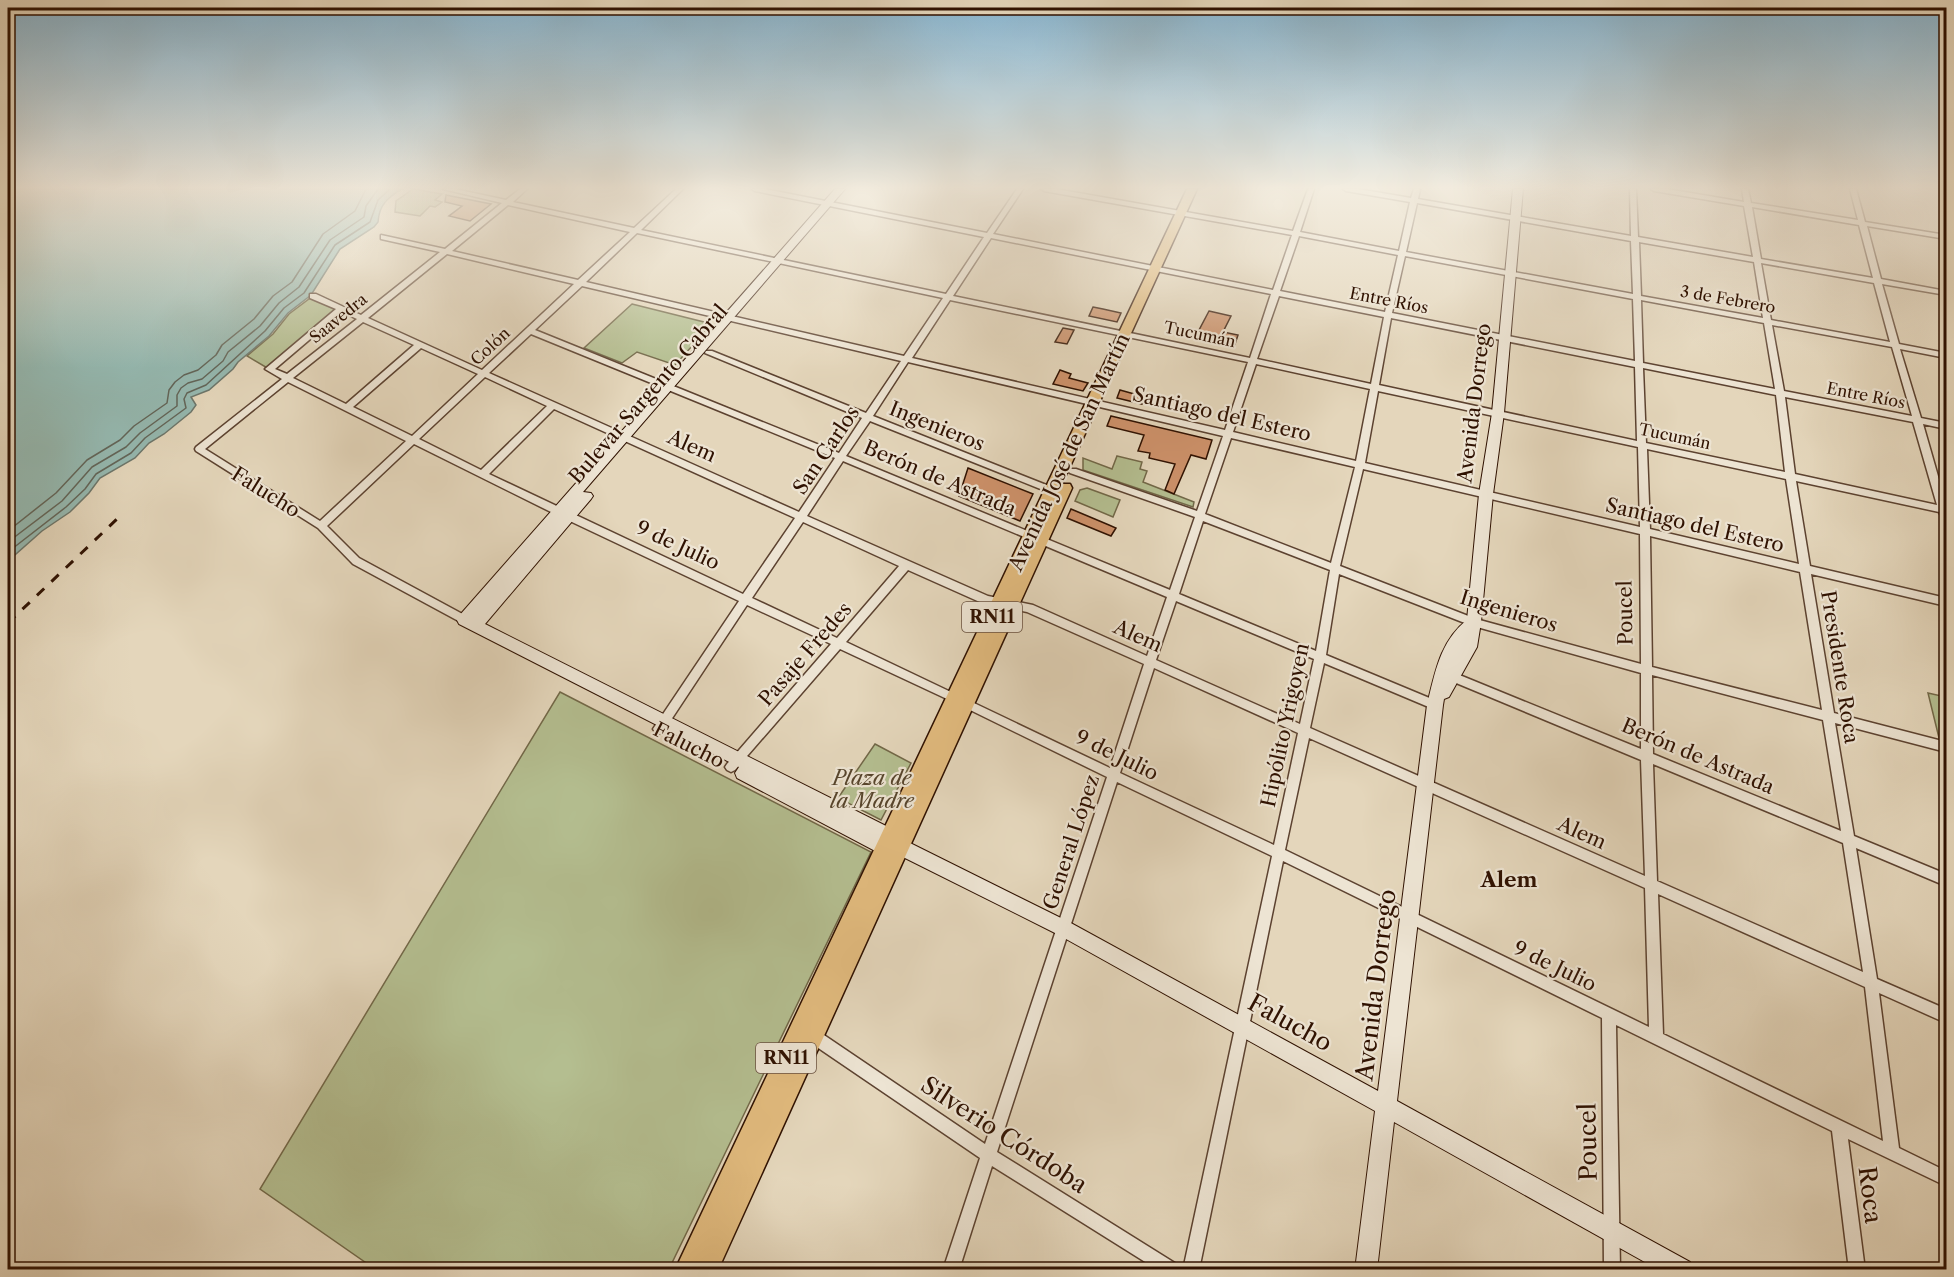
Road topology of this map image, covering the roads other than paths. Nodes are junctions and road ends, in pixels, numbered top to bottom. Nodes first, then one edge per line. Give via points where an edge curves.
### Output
1 (430, 249) edge
2 (448, 249) edge
3 (617, 249) edge
4 (718, 249) edge
5 (794, 249) edge
6 (981, 249) edge
7 (1047, 249) edge
8 (1169, 249) edge
9 (1292, 249) edge
10 (1374, 249) edge
11 (1403, 249) edge
12 (1512, 249) edge
13 (1634, 249) edge
14 (1690, 249) edge
15 (1755, 249) edge
16 (1869, 249) edge
17 (444, 252) junction
18 (1402, 254) junction
19 (1757, 260) junction
20 (781, 263) junction
21 (1159, 271) junction
22 (1510, 274) junction
23 (1877, 280) junction
24 (580, 284) junction
25 (1276, 293) junction
26 (1947, 293) edge
27 (313, 296) dead end
28 (949, 297) junction
29 (1636, 298) junction
30 (340, 310) junction
31 (1388, 315) junction
32 (361, 319) junction
33 (733, 319) junction
34 (1768, 322) junction
35 (529, 330) junction
36 (1130, 334) junction
37 (1504, 338) junction
38 (419, 345) junction
39 (1895, 345) junction
40 (709, 353) junction
41 (1947, 355) edge
42 (908, 359) junction
43 (1253, 360) junction
44 (1640, 365) junction
45 (482, 374) junction
46 (287, 378) junction
47 (1376, 387) junction
48 (673, 388) junction
49 (1780, 393) junction
50 (1098, 403) junction
51 (552, 406) junction
52 (347, 407) junction
53 (1498, 413) junction
54 (869, 418) junction
55 (1919, 421) junction
56 (1947, 426) edge
57 (1228, 435) junction
58 (628, 439) junction
59 (412, 440) junction
60 (1641, 444) junction
61 (199, 449) joint
62 (843, 458) junction
63 (1360, 464) junction
64 (1073, 471) junction
65 (483, 474) junction
66 (1790, 476) junction
67 (1051, 490) junction
68 (1486, 494) junction
69 (1946, 512) edge
70 (564, 514) junction
71 (1201, 516) junction
72 (803, 517) junction
73 (321, 526) junction
74 (1645, 531) junction
75 (1035, 538) junction
76 (906, 565) junction
77 (1335, 568) junction
78 (1804, 569) junction
79 (1174, 598) junction
80 (748, 599) junction
81 (1947, 602) edge
82 (1005, 603) junction
83 (1474, 622) junction
84 (474, 625) junction
85 (838, 643) junction
86 (1320, 656) junction
87 (1447, 657) junction
88 (1150, 663) junction
89 (1647, 670) junction
90 (1453, 677) junction
91 (961, 700) junction
92 (1435, 705) junction
93 (1828, 716) junction
94 (662, 725) junction
95 (1304, 729) junction
96 (1947, 747) edge
97 (1647, 756) junction
98 (735, 763) junction
99 (1113, 776) junction
100 (1426, 784) junction
101 (1847, 840) junction
102 (892, 843) junction
103 (1278, 853) junction
104 (1947, 880) edge
105 (1651, 885) junction
106 (1410, 918) junction
107 (1063, 928) junction
108 (1871, 983) junction
109 (1609, 1014) junction
110 (1947, 1016) edge
111 (1242, 1025) junction
112 (813, 1036) junction
113 (1656, 1037) junction
114 (1388, 1106) junction
115 (1839, 1126) junction
116 (1892, 1151) junction
117 (990, 1155) junction
118 (1947, 1179) edge
119 (1612, 1231) junction
120 (687, 1269) edge
121 (705, 1269) edge
122 (951, 1269) edge
123 (1173, 1269) edge
124 (1191, 1269) edge
125 (1366, 1269) edge
126 (1612, 1269) edge
127 (1682, 1269) edge
128 (1857, 1269) edge

1 - 17 street, Santiago del Estero
2 - 17 street, Saavedra
3 - 24 street, Colón
4 - 20 street, Tucumán
5 - 20 main road, Bulevar Sargento Cabral
6 - 28 street, San Carlos
7 - 21 street, Entre Ríos
8 - 21 main road, Avenida José de San Martín / RN11
9 - 25 street, General López
10 - 18 street, 3 de Febrero
11 - 18 street, Hipólito Yrigoyen
12 - 22 main road, Avenida Dorrego
13 - 29 street, Poucel
14 - 19 street
15 - 19 street, Presidente Roca
16 - 23 street
17 - 24 street, Santiago del Estero
17 - 32 street, Saavedra
18 - 22 street, 3 de Febrero
18 - 31 street, Hipólito Yrigoyen
19 - 23 street
19 - 34 street, Presidente Roca
20 - 28 street, Tucumán
20 - 33 main road, Bulevar Sargento Cabral
21 - 25 street, Entre Ríos
21 - 36 main road, Avenida José de San Martín / RN11
22 - 29 street, 3 de Febrero
22 - 37 main road, Avenida Dorrego
23 - 26 street
23 - 39 street
24 - 33 street, Santiago del Estero
24 - 35 street, Colón
25 - 31 street, Entre Ríos
25 - 43 street, General López
27 - 30 street, Alem
28 - 36 street, Tucumán
28 - 42 street, San Carlos
29 - 34 street, 3 de Febrero
29 - 44 street, Poucel
30 - 32 street, Alem
30 - 46 street, 9 de Julio via 269,369
31 - 37 street, Entre Ríos
31 - 47 street, Hipólito Yrigoyen
32 - 38 street, Alem
32 - 46 street, Saavedra
33 - 40 main road, Bulevar Sargento Cabral
33 - 42 street, Santiago del Estero
33 - 48 main road, Bulevar Sargento Cabral
34 - 39 street, 3 de Febrero
34 - 49 street, Presidente Roca
35 - 45 street, Colón
35 - 48 street, Berón de Astrada
36 - 43 street, Tucumán
36 - 50 main road, Avenida José de San Martín / RN11
37 - 44 street, Entre Ríos
37 - 53 main road, Avenida Dorrego
38 - 45 street, Alem
38 - 52 street
39 - 41 street, 3 de Febrero
39 - 55 street
40 - 48 main road, Bulevar Sargento Cabral
40 - 54 street, Ingenieros
42 - 50 street, Santiago del Estero
42 - 54 street, San Carlos
43 - 47 street, Tucumán
43 - 57 street, General López
44 - 49 street, Entre Ríos
44 - 60 street, Poucel
45 - 51 street, Alem
45 - 59 street, Colón
46 - 52 street, 9 de Julio
46 - 61 street, Saavedra
47 - 53 street, Tucumán
47 - 63 street, Hipólito Yrigoyen
48 - 58 main road, Bulevar Sargento Cabral
48 - 62 street, Berón de Astrada
49 - 55 street, Entre Ríos
49 - 66 street, Presidente Roca
50 - 57 street, Santiago del Estero
50 - 64 main road, Avenida José de San Martín / RN11
50 - 67 main road, Avenida José de San Martín / RN11
51 - 58 street, Alem
51 - 65 street
52 - 59 street, 9 de Julio
53 - 60 street, Tucumán
53 - 68 main road, Avenida Dorrego
54 - 62 street, San Carlos
54 - 67 street, Ingenieros
55 - 56 street, Entre Ríos
55 - 69 street
57 - 63 street, Santiago del Estero
57 - 71 street, General López
58 - 70 main road, Bulevar Sargento Cabral
58 - 72 street, Alem
59 - 65 street, 9 de Julio
59 - 73 street, Colón
60 - 66 street, Tucumán
60 - 74 street, Poucel
61 - 73 street, Falucho
62 - 72 street, San Carlos
62 - 75 street, Berón de Astrada
63 - 68 street, Santiago del Estero
63 - 77 street, Hipólito Yrigoyen
64 - 71 street, Ingenieros
64 - 75 main road, Avenida José de San Martín / RN11
65 - 70 street, 9 de Julio
66 - 69 street, Tucumán
66 - 78 street, Presidente Roca
67 - 75 main road, Avenida José de San Martín / RN11
68 - 74 street, Santiago del Estero
68 - 83 main road, Avenida Dorrego
70 - 80 street, 9 de Julio
70 - 84 main road, Bulevar Sargento Cabral
71 - 77 street, Ingenieros
71 - 79 street, General López
72 - 76 street, Alem
72 - 80 street, San Carlos
73 - 84 street, Falucho via 356,561
74 - 78 street, Santiago del Estero
74 - 89 street, Poucel
75 - 79 street, Berón de Astrada
75 - 82 main road, Avenida José de San Martín / RN11
76 - 82 street, Alem via 986,600
76 - 85 street, Pasaje Fredes
77 - 83 street, Ingenieros
77 - 86 street, Hipólito Yrigoyen
78 - 81 street, Santiago del Estero
78 - 93 street, Presidente Roca
79 - 86 street, Berón de Astrada
79 - 88 street, General López
80 - 85 street, 9 de Julio
80 - 94 street, San Carlos
82 - 88 street, Alem via 1029,608
82 - 91 main road, Avenida José de San Martín / RN11
83 - 87 main road, Avenida Dorrego via 1460,632
83 - 89 street, Ingenieros
83 - 90 main road, Avenida Dorrego via 1469,647
84 - 94 main road, Falucho via 497,645
85 - 91 street, 9 de Julio
85 - 98 street, Pasaje Fredes
86 - 92 street, Berón de Astrada
86 - 95 street, Hipólito Yrigoyen
87 - 90 street
87 - 92 main road, Avenida Dorrego
88 - 95 street, Alem
88 - 99 street, General López
89 - 93 street, Ingenieros
89 - 97 street, Poucel
90 - 92 main road, Avenida Dorrego
90 - 97 street, Berón de Astrada
91 - 99 street, 9 de Julio
91 - 102 main road, Avenida José de San Martín / RN11
92 - 100 main road, Avenida Dorrego
93 - 96 street, Ingenieros
93 - 101 street, Presidente Roca
94 - 98 main road, Falucho
95 - 100 street, Alem
95 - 103 street, Hipólito Yrigoyen
97 - 101 street, Berón de Astrada
97 - 105 street, Poucel
98 - 102 main road, Falucho
99 - 103 street, 9 de Julio
99 - 107 street, General López
100 - 105 street, Alem
100 - 106 main road, Avenida Dorrego
101 - 104 street, Berón de Astrada
101 - 108 street, Presidente Roca
102 - 107 main road, Falucho
102 - 112 main road, Avenida José de San Martín / RN11
102 - 120 main road, Avenida José de San Martín / RN11
103 - 106 street, 9 de Julio
103 - 111 street, Hipólito Yrigoyen
105 - 108 street, Alem
105 - 113 street, Poucel
106 - 109 street, 9 de Julio
106 - 114 main road, Avenida Dorrego
107 - 111 main road, Falucho
107 - 117 street, General López
108 - 110 street, Alem
108 - 116 street, Presidente Roca
109 - 113 street, 9 de Julio
109 - 119 street, Poucel
111 - 114 main road, Falucho
111 - 124 street, Hipólito Yrigoyen
112 - 117 street, Silverio Córdoba
112 - 121 main road, Avenida José de San Martín / RN11
113 - 115 street, 9 de Julio
114 - 119 main road, Falucho
114 - 125 main road, Avenida Dorrego
115 - 116 street, 9 de Julio
115 - 128 street, Roca
116 - 118 street, 9 de Julio
117 - 122 street, General López
117 - 123 street, Silverio Córdoba
119 - 126 street, Poucel
119 - 127 main road, Falucho

